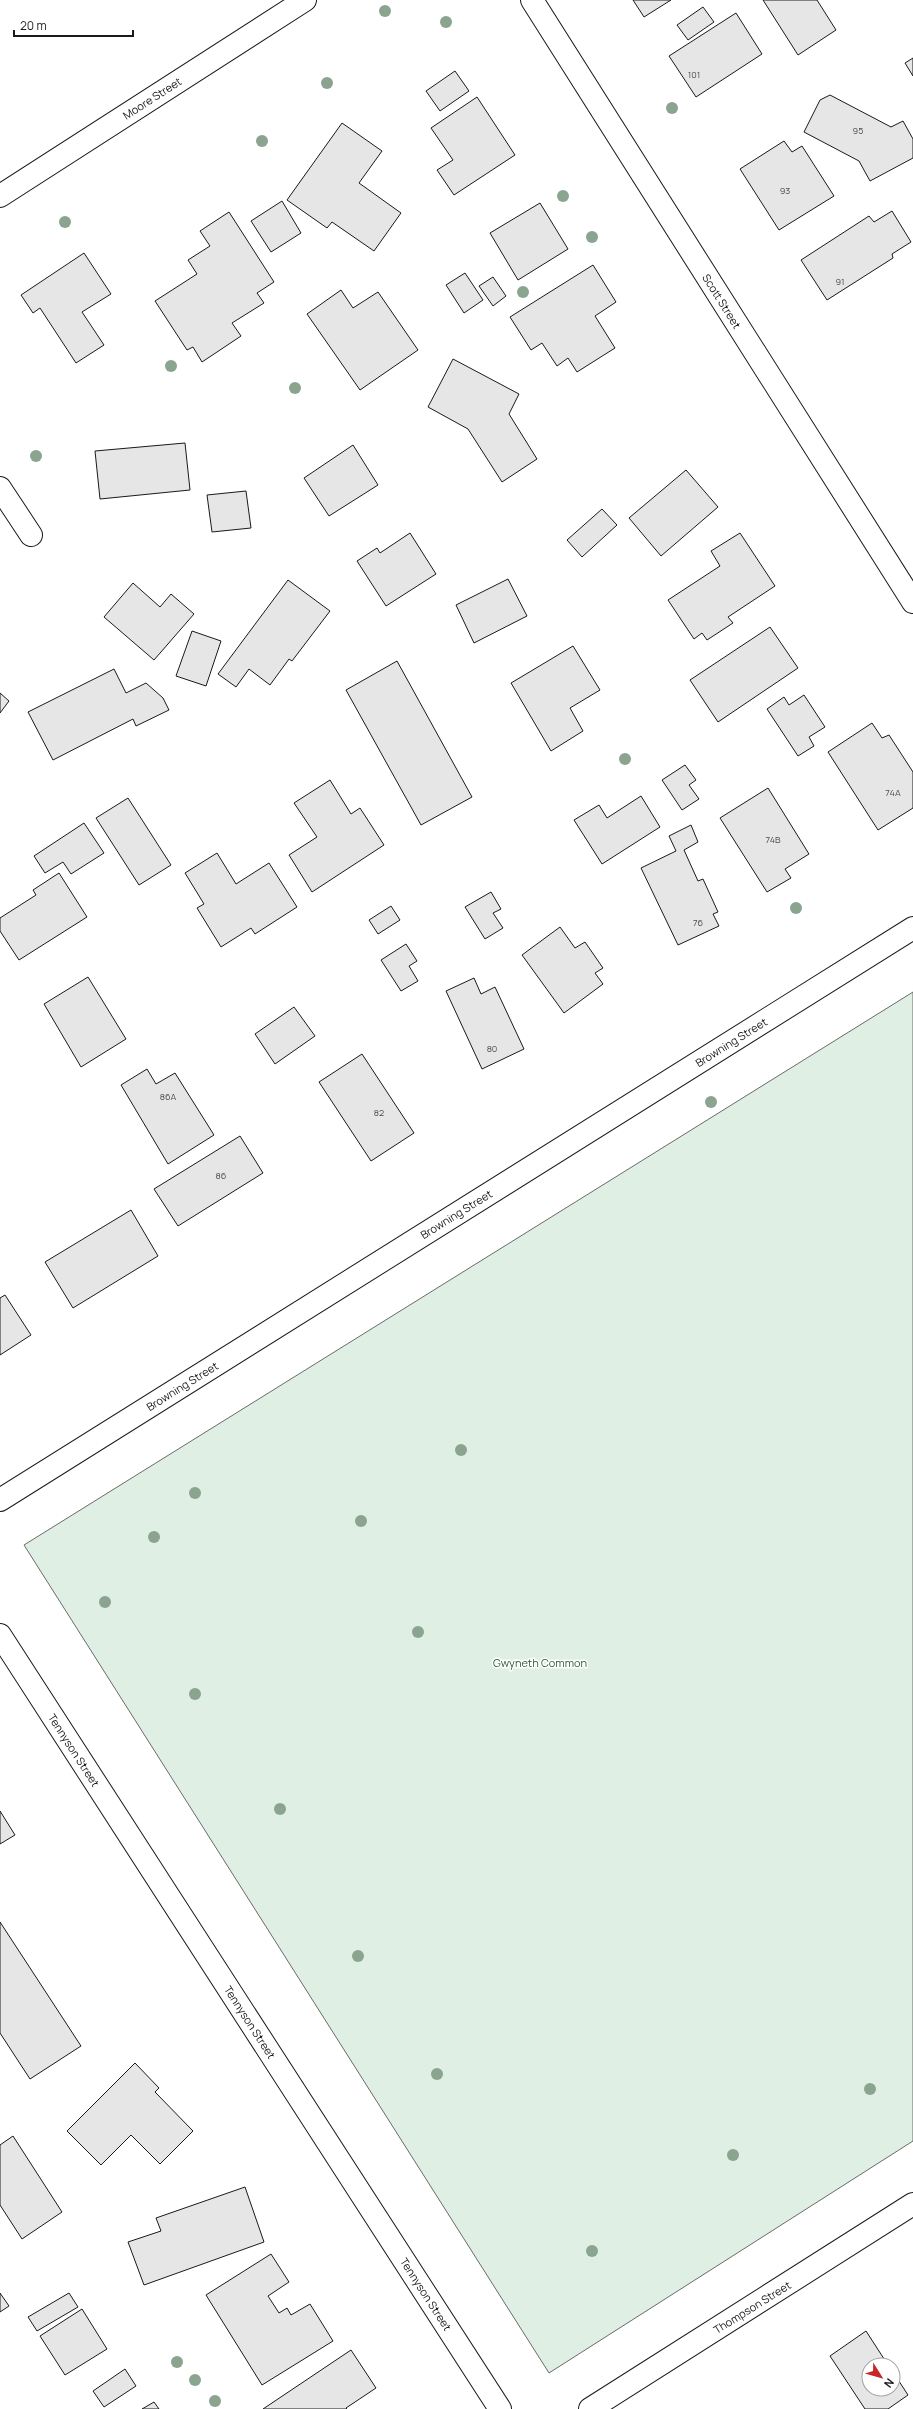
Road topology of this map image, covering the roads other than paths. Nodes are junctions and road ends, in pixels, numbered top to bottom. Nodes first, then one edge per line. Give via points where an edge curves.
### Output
1 (305, 0) edge
2 (532, 0) edge
3 (0, 196) edge
4 (0, 488) edge
5 (31, 535) dead end
6 (913, 602) edge
7 (913, 928) edge
8 (0, 1500) edge
9 (0, 1634) edge
10 (913, 2204) edge
11 (500, 2409) edge
12 (590, 2409) edge

1 - 3 street, Moore Street
2 - 6 street, Scott Street
4 - 5 street
7 - 8 street, Browning Street
9 - 11 street, Tennyson Street
10 - 12 street, Thompson Street

